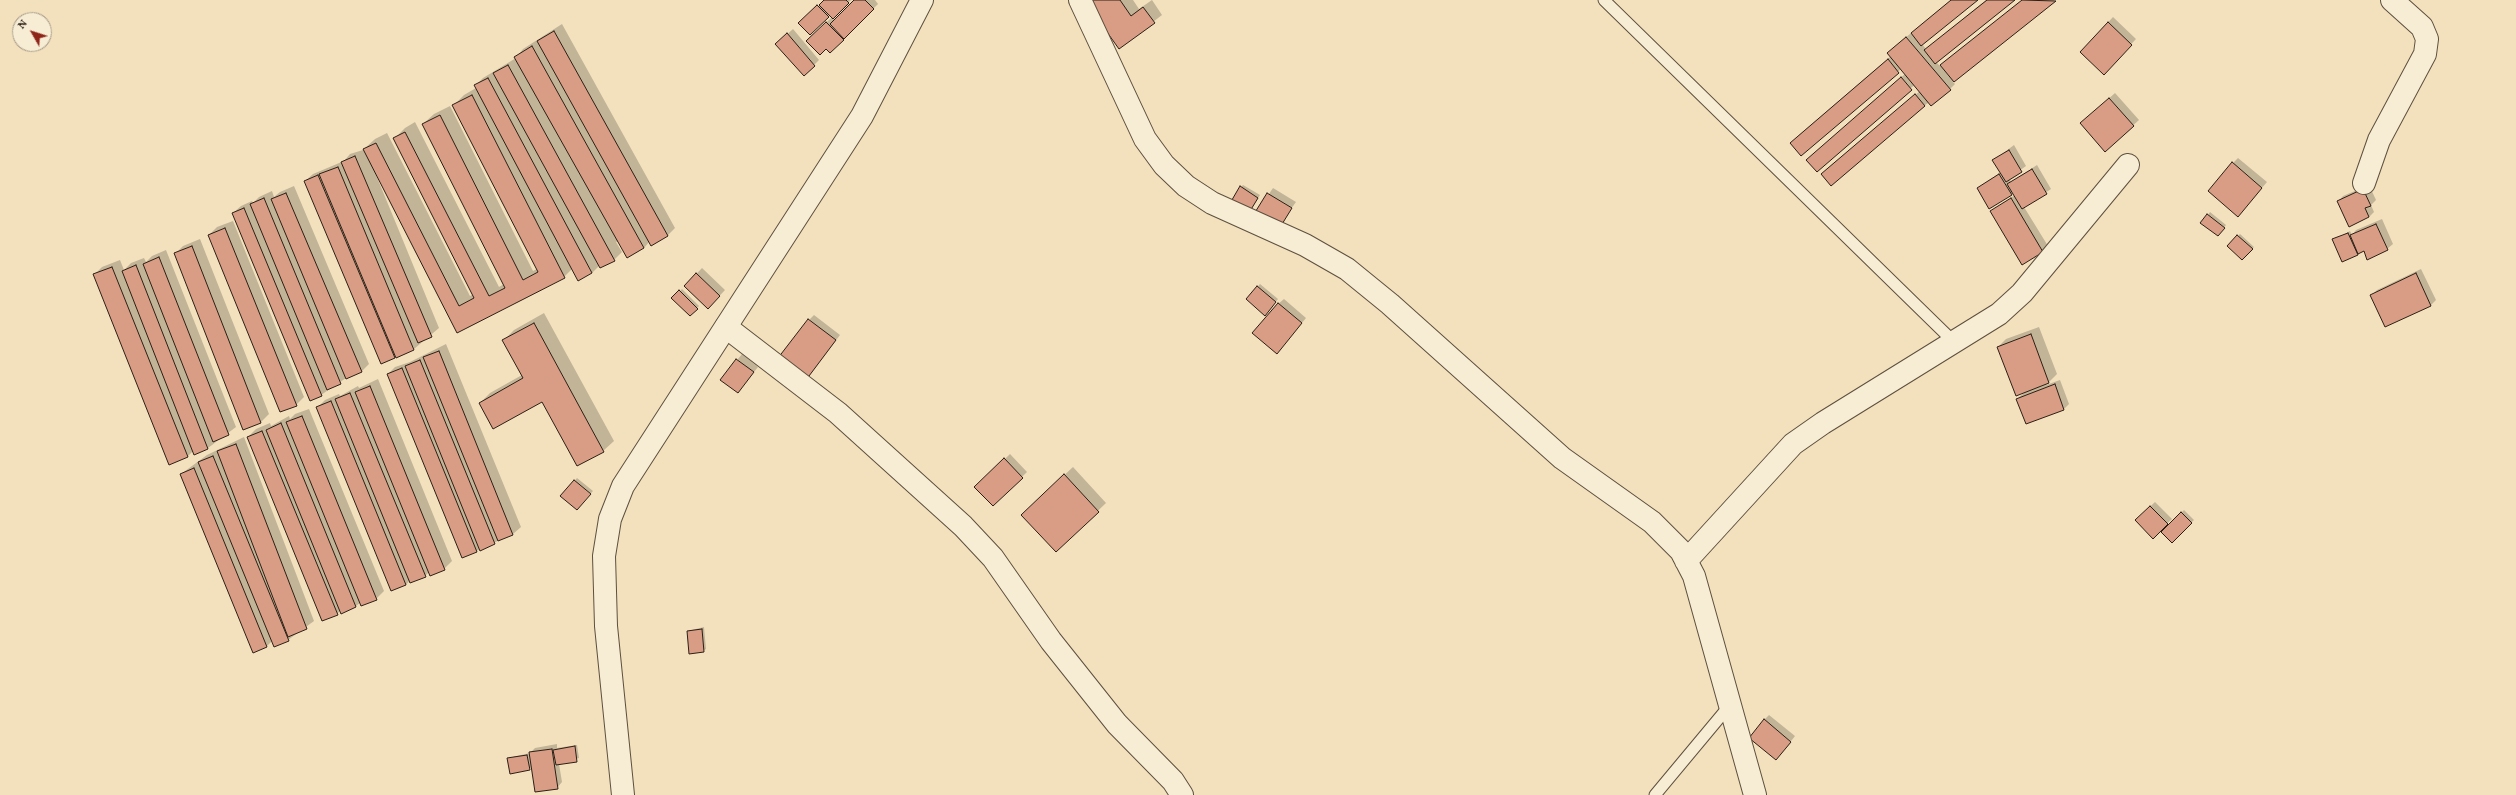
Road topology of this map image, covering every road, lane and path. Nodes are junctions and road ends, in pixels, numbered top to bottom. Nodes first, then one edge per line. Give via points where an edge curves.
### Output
1 (922, 0) edge
2 (1080, 0) edge
3 (1604, 0) edge
4 (2392, 0) edge
5 (2128, 165) dead end
6 (2364, 183) dead end
7 (726, 327) junction
8 (1956, 343) junction
9 (1686, 561) junction
10 (1730, 705) junction
11 (623, 795) edge
12 (1182, 795) edge
13 (1655, 795) edge
14 (1755, 795) edge

1 - 7 street via 862,116
2 - 9 street via 1145,139 1164,165 1186,186 1212,203 1305,245 1347,269 1390,304 1562,458 1667,534
3 - 8 lane
4 - 6 street via 2422,27 2427,39 2425,54 2379,140
5 - 8 street via 2022,293 1999,314
7 - 11 street via 623,486 610,519 604,556 606,626
7 - 12 street via 838,413 963,526 1001,569 1051,641 1117,724 1173,781
8 - 9 street via 1823,423 1793,444
9 - 10 street via 1694,576
10 - 13 lane
10 - 14 street

